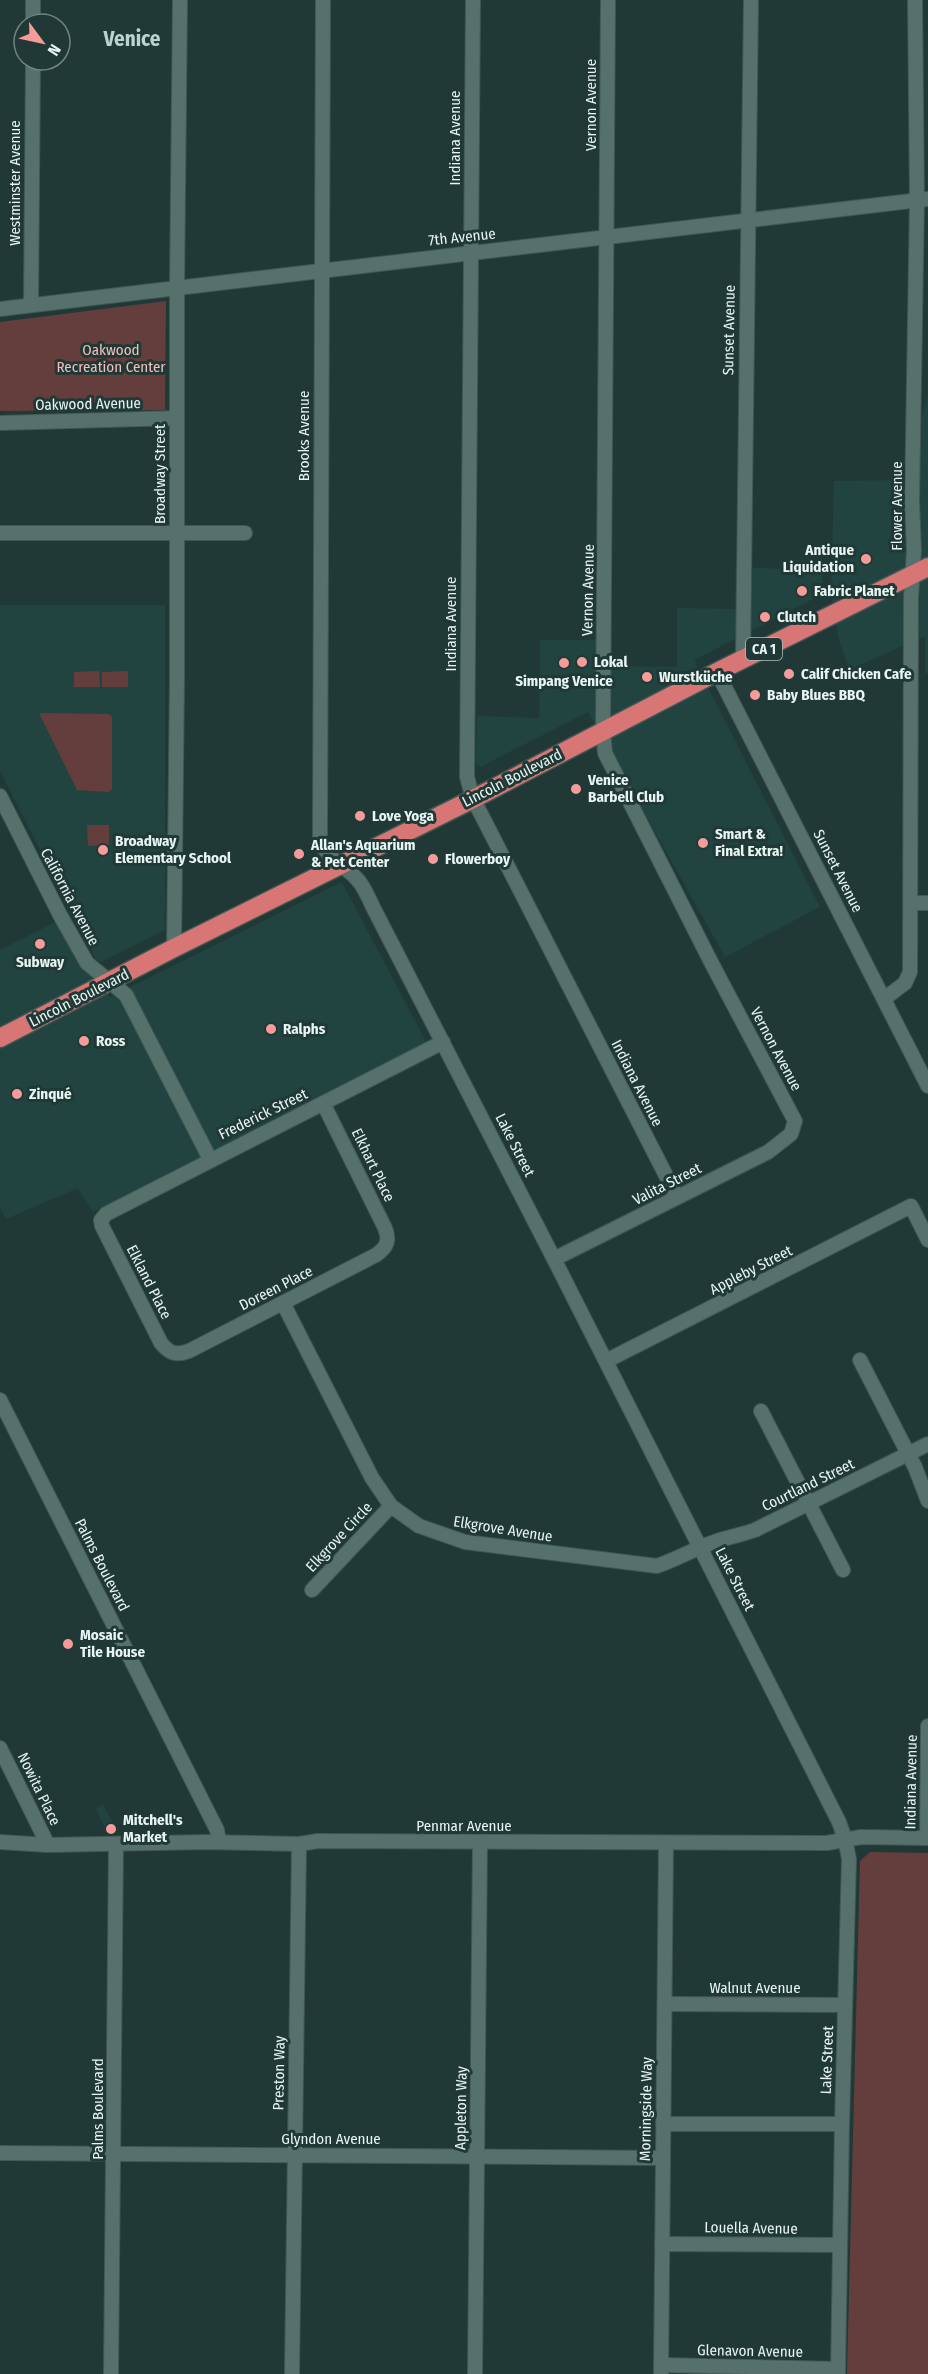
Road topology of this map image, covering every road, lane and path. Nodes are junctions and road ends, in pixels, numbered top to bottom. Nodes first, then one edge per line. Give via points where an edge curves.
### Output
1 (180, 0) edge
2 (323, 0) edge
3 (472, 0) edge
4 (608, 0) edge
5 (751, 0) edge
6 (915, 0) edge
7 (33, 72) edge
8 (922, 199) edge
9 (747, 221) junction
10 (607, 237) junction
11 (471, 253) junction
12 (321, 270) junction
13 (177, 287) junction
14 (31, 305) junction
15 (0, 309) edge
16 (177, 418) junction
17 (0, 423) edge
18 (177, 532) junction
19 (0, 533) edge
20 (245, 533) dead end
21 (920, 571) edge
22 (743, 660) junction
23 (717, 672) junction
24 (603, 731) junction
25 (0, 796) edge
26 (474, 799) junction
27 (339, 866) junction
28 (910, 903) junction
29 (928, 903) edge
30 (174, 948) junction
31 (108, 983) junction
32 (884, 999) junction
33 (0, 1038) edge
34 (443, 1042) junction
35 (928, 1086) edge
36 (323, 1103) junction
37 (791, 1134) joint
38 (210, 1159) junction
39 (677, 1197) junction
40 (101, 1220) joint
41 (928, 1240) edge
42 (387, 1243) joint
43 (554, 1259) junction
44 (283, 1303) junction
45 (174, 1354) joint
46 (860, 1360) dead end
47 (606, 1361) junction
48 (0, 1400) edge
49 (761, 1411) dead end
50 (928, 1444) edge
51 (908, 1454) junction
52 (928, 1501) edge
53 (809, 1502) junction
54 (391, 1506) junction
55 (700, 1548) junction
56 (843, 1570) dead end
57 (312, 1590) dead end
58 (928, 1726) edge
59 (0, 1748) edge
60 (928, 1838) edge
61 (846, 1839) junction
62 (0, 1842) edge
63 (219, 1842) junction
64 (480, 1842) junction
65 (116, 1844) junction
66 (299, 1844) junction
67 (666, 1844) junction
68 (48, 1845) junction
69 (665, 2004) junction
70 (845, 2005) junction
71 (663, 2124) junction
72 (842, 2124) junction
73 (0, 2153) edge
74 (114, 2154) junction
75 (295, 2155) junction
76 (477, 2156) junction
77 (662, 2158) junction
78 (662, 2244) junction
79 (840, 2245) junction
80 (661, 2370) edge
81 (838, 2371) edge
82 (111, 2374) edge
83 (292, 2374) edge
84 (475, 2374) edge

1 - 13 street, Broadway Street
2 - 12 street, Brooks Avenue
3 - 11 street, Indiana Avenue
4 - 10 street, Vernon Avenue
5 - 9 street, Sunset Avenue
6 - 8 street, Flower Avenue
7 - 14 street, Westminster Avenue
8 - 9 street, 7th Avenue
8 - 21 street, Flower Avenue
9 - 10 street, 7th Avenue
9 - 22 street, Sunset Avenue
10 - 11 street, 7th Avenue
10 - 24 street, Vernon Avenue
11 - 12 street, 7th Avenue
11 - 26 street, Indiana Avenue via 467,777
12 - 13 street, 7th Avenue
12 - 27 street, Brooks Avenue via 320,841
13 - 14 street, 7th Avenue
13 - 16 street, Broadway Street
14 - 15 street, 7th Avenue
16 - 17 street, Oakwood Avenue
16 - 18 street, Broadway Street
18 - 19 street
18 - 20 street
18 - 30 street, Broadway Street
21 - 22 highway, Lincoln Boulevard / CA 1
21 - 28 street, Flower Avenue
22 - 23 highway, Lincoln Boulevard / CA 1
23 - 24 highway, Lincoln Boulevard / CA 1
23 - 32 street, Sunset Avenue
24 - 26 highway, Lincoln Boulevard / CA 1
24 - 37 street, Vernon Avenue via 605,753 795,1121
25 - 31 street, California Avenue via 87,963
26 - 27 highway, Lincoln Boulevard / CA 1
26 - 39 street, Indiana Avenue
27 - 30 highway, Lincoln Boulevard / CA 1
27 - 34 street, Lake Street via 357,879
28 - 29 street
28 - 32 street, Flower Avenue via 910,972 906,983
30 - 31 highway, Lincoln Boulevard / CA 1
31 - 33 highway, Lincoln Boulevard / CA 1
31 - 38 street, California Avenue via 126,995
32 - 35 street, Sunset Avenue
34 - 36 street, Frederick Street
34 - 43 street, Lake Street
36 - 38 street, Frederick Street
36 - 42 street, Elkhart Place via 385,1228
37 - 39 street, Valita Street via 768,1152
38 - 40 street, Frederick Street
39 - 43 street, Valita Street
40 - 45 street, Elkland Place via 161,1343
41 - 47 street, Appleby Street via 910,1206
42 - 44 street, Doreen Place via 376,1255
43 - 47 street, Lake Street
44 - 45 street, Doreen Place via 189,1351
44 - 54 street, Elkgrove Avenue via 372,1479
46 - 51 street
47 - 55 street, Lake Street
48 - 63 street, Palms Boulevard via 217,1830
49 - 53 street
50 - 51 street, Courtland Street
51 - 52 street
51 - 53 street, Courtland Street
53 - 55 street, Courtland Street via 755,1530
53 - 56 street
54 - 55 street, Elkgrove Avenue via 419,1526 477,1544 657,1566
54 - 57 street, Elkgrove Circle
55 - 61 street, Lake Street
58 - 60 street, Indiana Avenue
59 - 68 street, Nowita Place
60 - 61 street, Penmar Avenue
61 - 67 street, Penmar Avenue via 828,1843
61 - 70 street, Lake Street via 849,1859
62 - 68 street, Penmar Avenue
63 - 65 street, Penmar Avenue
63 - 66 street, Penmar Avenue
64 - 66 street, Penmar Avenue
64 - 67 street, Penmar Avenue
64 - 76 street, Appleton Way
65 - 68 street, Penmar Avenue
65 - 74 street, Palms Boulevard
66 - 75 street, Preston Way
67 - 69 street, Morningside Way
69 - 70 street, Walnut Avenue
69 - 71 street, Morningside Way
70 - 72 street, Lake Street
71 - 72 street
71 - 77 street, Morningside Way
72 - 79 street, Lake Street
73 - 74 street, Glyndon Avenue
74 - 75 street, Glyndon Avenue
74 - 82 street, Palms Boulevard
75 - 76 street, Glyndon Avenue
75 - 83 street, Preston Way
76 - 77 street, Glyndon Avenue
76 - 84 street, Appleton Way
77 - 78 street, Morningside Way
78 - 79 street, Louella Avenue
78 - 80 street, Morningside Way
79 - 81 street, Lake Street
80 - 81 street, Glenavon Avenue

